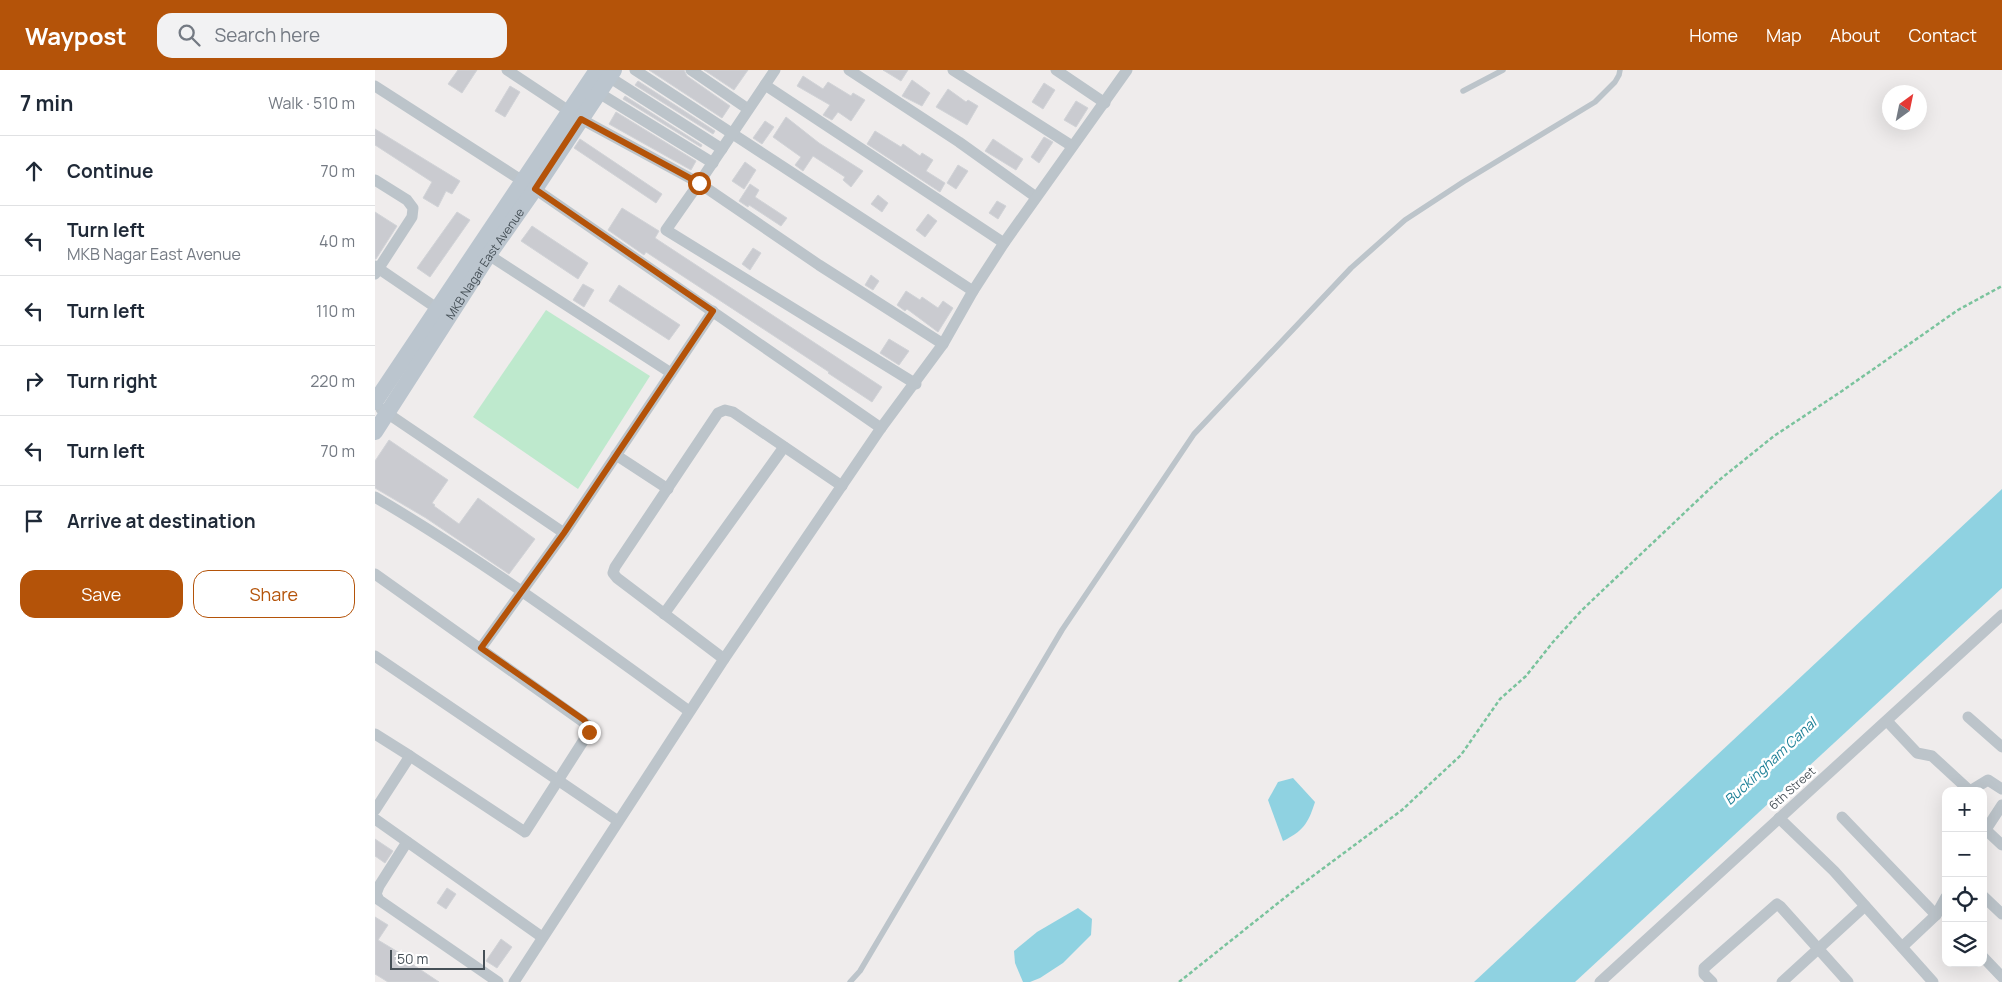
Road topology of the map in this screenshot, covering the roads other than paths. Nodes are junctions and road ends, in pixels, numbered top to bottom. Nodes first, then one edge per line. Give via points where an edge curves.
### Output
1 (507, 70) edge
2 (635, 70) edge
3 (691, 70) edge
4 (775, 70) edge
5 (849, 70) edge
6 (953, 70) edge
7 (1056, 70) edge
8 (1503, 70) edge
9 (1620, 70) edge
10 (1123, 71) edge
11 (607, 72) edge
12 (765, 85) junction
13 (375, 86) edge
14 (1463, 91) dead end
15 (599, 93) junction
16 (1105, 103) junction
17 (748, 108) junction
18 (575, 116) junction
19 (733, 133) junction
20 (1071, 146) junction
21 (722, 149) junction
22 (713, 163) junction
23 (375, 180) edge
24 (699, 183) junction
25 (529, 185) junction
26 (1036, 197) junction
27 (1004, 243) junction
28 (483, 252) junction
29 (376, 270) edge
30 (973, 291) junction
31 (438, 309) junction
32 (713, 311) junction
33 (943, 344) junction
34 (671, 373) junction
35 (916, 384) junction
36 (379, 406) edge
37 (881, 428) junction
38 (375, 432) edge
39 (784, 447) junction
40 (616, 455) junction
41 (843, 486) junction
42 (668, 489) junction
43 (375, 496) edge
44 (564, 533) junction
45 (375, 574) edge
46 (520, 591) junction
47 (664, 614) junction
48 (2002, 615) edge
49 (481, 648) junction
50 (375, 656) edge
51 (724, 659) junction
52 (689, 711) junction
53 (1968, 717) dead end
54 (1887, 721) junction
55 (375, 734) edge
56 (2002, 747) edge
57 (410, 756) junction
58 (558, 781) junction
59 (2002, 789) edge
60 (2002, 805) edge
61 (375, 817) edge
62 (1842, 817) dead end
63 (1779, 818) junction
64 (618, 821) junction
65 (1987, 829) edge
66 (1987, 834) edge
67 (407, 842) junction
68 (2002, 845) edge
69 (377, 884) edge
70 (1987, 900) edge
71 (1865, 906) junction
72 (1940, 913) edge
73 (2002, 914) edge
74 (543, 937) junction
75 (1902, 947) junction
76 (1818, 948) junction
77 (1987, 961) edge
78 (2002, 977) edge
79 (498, 982) edge
80 (514, 982) edge
81 (850, 982) edge
82 (1601, 982) edge
83 (1712, 982) edge
84 (1782, 982) edge
85 (1848, 982) edge
86 (1933, 982) edge

1 - 18 street
2 - 19 street
3 - 17 street
4 - 12 street
5 - 26 street
6 - 20 street
7 - 16 street
8 - 14 lane
9 - 81 lane via 1615,82 1595,102 1405,220 1351,268 1194,434 1062,630 860,971
10 - 16 street
11 - 15 main road
11 - 18 main road
11 - 21 street
12 - 17 street
12 - 27 street
13 - 25 street
15 - 18 main road
15 - 22 street
16 - 20 street
17 - 19 street
18 - 24 street
18 - 25 main road
19 - 21 street
19 - 30 street
20 - 26 street
21 - 22 street
22 - 24 street
23 - 29 street via 407,200 413,208 412,217
24 - 33 street
24 - 35 street via 666,230
25 - 28 main road
25 - 32 street
26 - 27 street
27 - 30 street
28 - 31 main road
28 - 34 street
28 - 36 main road, MKB Nagar East Avenue
29 - 31 street
30 - 33 street
31 - 36 main road
32 - 34 street
32 - 37 street
33 - 35 street
34 - 40 street
35 - 37 street
36 - 38 main road, MKB Nagar East Avenue
36 - 44 street
37 - 41 street
39 - 41 street
39 - 42 street via 733,412 725,410 718,414
39 - 47 street
40 - 42 street
40 - 44 street
41 - 51 street
42 - 47 street via 613,573
43 - 46 street
44 - 46 street
45 - 49 street
46 - 49 street
46 - 52 street
47 - 51 street
48 - 54 street, 6th Street
49 - 58 street via 589,726 589,732
50 - 58 street
51 - 52 street
52 - 64 street
53 - 56 street
54 - 59 street via 1917,752 1932,756 1970,790 1987,780
54 - 63 street, 6th Street
55 - 57 street
57 - 58 street via 525,832
57 - 61 street
58 - 64 street
60 - 65 street
61 - 67 street
62 - 72 street
63 - 71 street
63 - 82 street, 6th Street
64 - 74 street
66 - 68 street
67 - 69 street
67 - 74 street
69 - 79 street via 379,900
70 - 73 street
71 - 75 street
71 - 76 street
72 - 75 street
74 - 80 street
75 - 86 street
76 - 83 street via 1777,904 1704,968 1704,974
76 - 84 street
76 - 85 street
77 - 78 street

